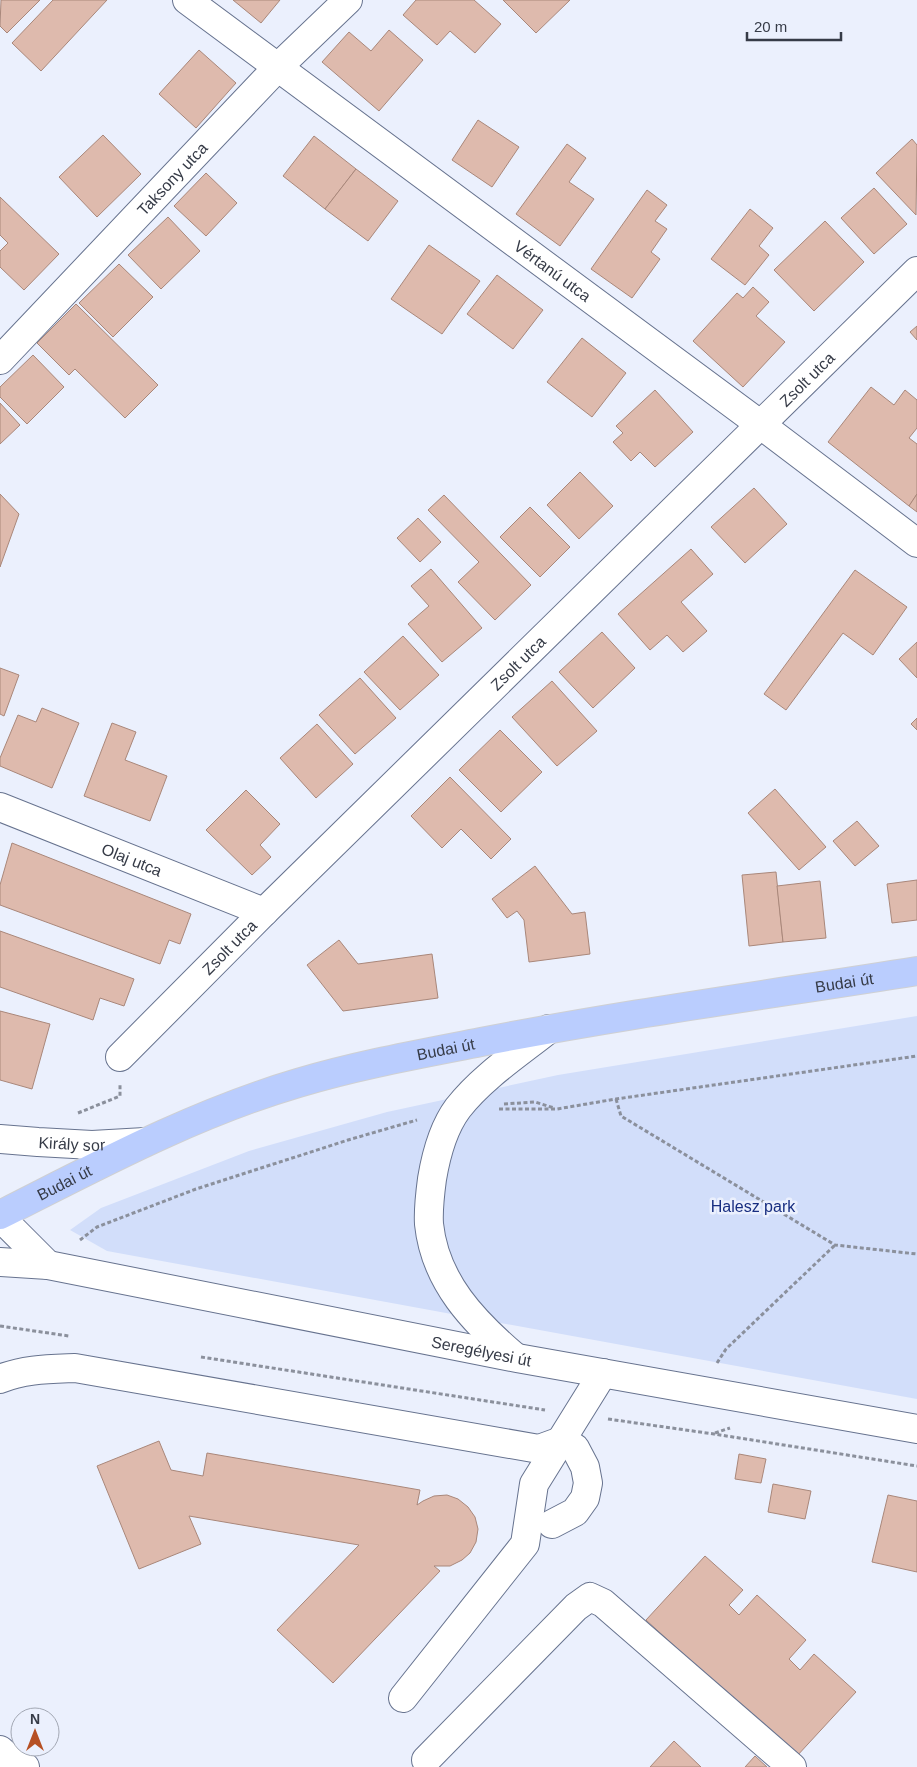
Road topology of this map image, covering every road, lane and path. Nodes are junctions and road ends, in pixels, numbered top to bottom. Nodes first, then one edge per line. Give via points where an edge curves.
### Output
1 (187, 0) edge
2 (348, 0) edge
3 (277, 68) junction
4 (917, 271) edge
5 (0, 360) edge
6 (761, 425) junction
7 (917, 544) edge
8 (0, 807) edge
9 (264, 912) junction
10 (917, 971) edge
11 (549, 1029) junction
12 (917, 1056) edge
13 (120, 1057) joint
14 (616, 1099) junction
15 (458, 1108) junction
16 (557, 1110) junction
17 (74, 1114) dead end
18 (0, 1138) edge
19 (145, 1142) junction
20 (0, 1216) edge
21 (835, 1245) junction
22 (917, 1254) edge
23 (0, 1262) edge
24 (48, 1266) junction
25 (0, 1326) edge
26 (78, 1338) dead end
27 (196, 1356) dead end
28 (517, 1358) junction
29 (603, 1373) junction
30 (0, 1379) edge
31 (701, 1391) junction
32 (577, 1415) junction
33 (917, 1429) edge
34 (561, 1441) junction
35 (917, 1466) edge
36 (552, 1524) dead end
37 (403, 1698) dead end
38 (0, 1750) edge
39 (427, 1765) edge
40 (25, 1767) edge
41 (792, 1767) edge

1 - 3 street, Vértanú utca
2 - 3 street, Taksony utca
3 - 5 street, Taksony utca
3 - 6 street, Vértanú utca
4 - 6 street, Zsolt utca
6 - 7 street, Vértanú utca
6 - 9 street, Zsolt utca
8 - 9 street, Olaj utca
9 - 13 street, Zsolt utca
10 - 11 main road, Budai út
11 - 15 street via 488,1078
11 - 19 main road, Budai út via 373,1063 298,1083 234,1105
12 - 14 path
13 - 17 path via 120,1096
14 - 16 path
14 - 21 path via 621,1116
15 - 16 path
15 - 16 path via 535,1102
15 - 24 path via 196,1189 96,1227
15 - 28 street via 439,1147 434,1169 429,1224 433,1246 459,1301 485,1331
18 - 19 street, Király sor via 92,1145
19 - 20 main road, Budai út
20 - 24 street
21 - 22 path
21 - 31 path via 726,1349
23 - 24 street, Seregélyesi út
24 - 28 street, Seregélyesi út
25 - 26 path
27 - 32 path
28 - 29 street, Seregélyesi út
29 - 31 street, Seregélyesi út
29 - 32 street
30 - 34 street via 42,1369 75,1368 539,1449
31 - 33 street, Seregélyesi út
32 - 34 street
32 - 35 path
34 - 36 street via 576,1448 586,1467 588,1483 586,1498 576,1512
34 - 37 street via 534,1484 525,1544
38 - 40 street
39 - 41 street via 576,1607 590,1598 603,1603

